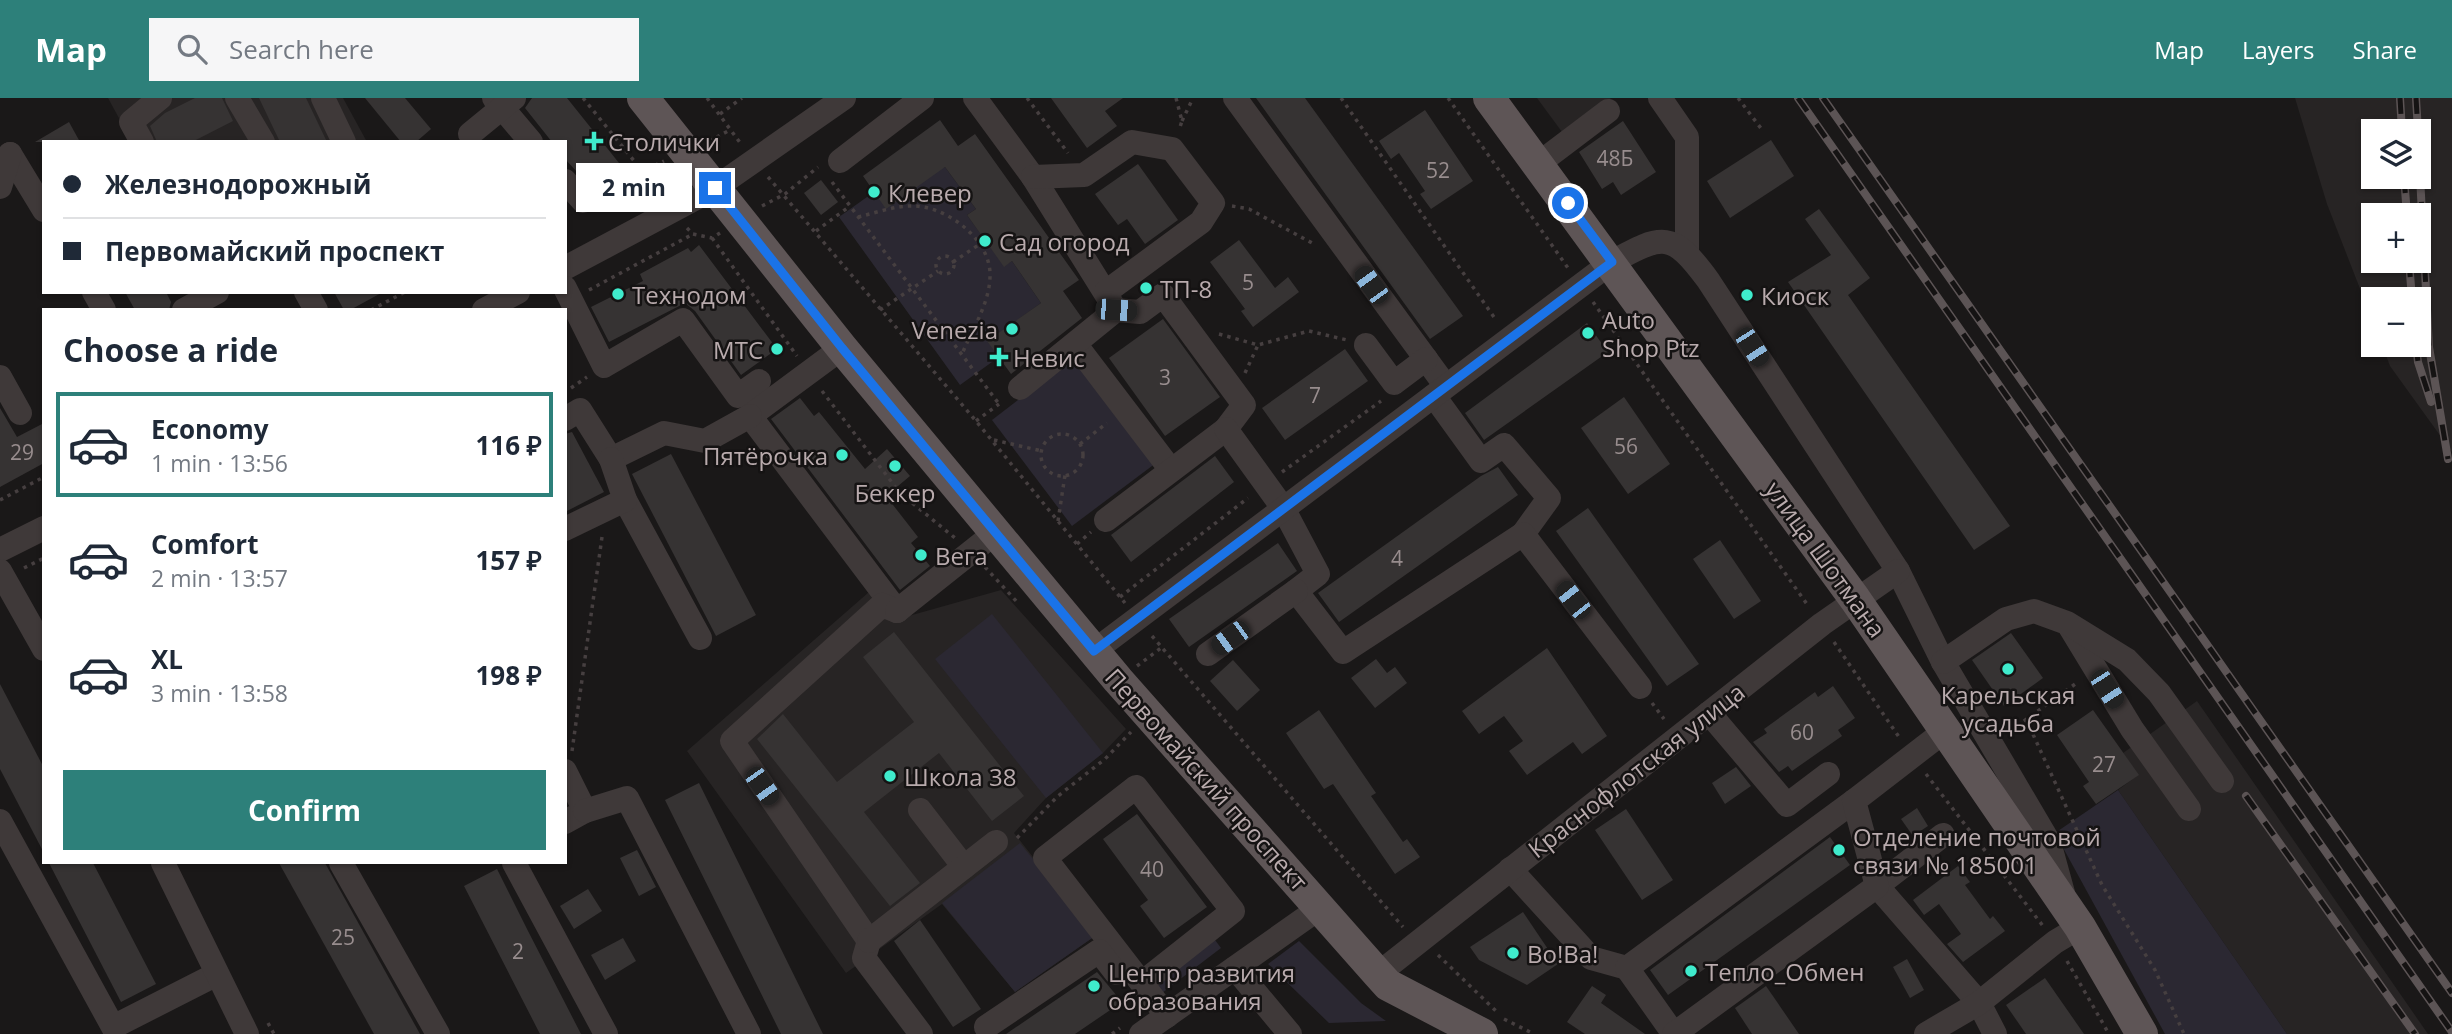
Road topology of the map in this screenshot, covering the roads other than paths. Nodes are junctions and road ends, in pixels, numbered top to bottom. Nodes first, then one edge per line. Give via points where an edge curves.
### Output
1 (160, 98) edge
2 (237, 98) edge
3 (323, 98) edge
4 (643, 98) edge
5 (844, 98) edge
6 (922, 98) edge
7 (975, 98) edge
8 (1235, 98) edge
9 (1489, 98) edge
10 (1660, 98) edge
11 (504, 101) edge
12 (1608, 111) dead end
13 (470, 134) dead end
14 (141, 140) edge
15 (262, 140) edge
16 (343, 140) edge
17 (530, 140) edge
18 (1538, 163) junction
19 (833, 167) road end
20 (1033, 177) junction
21 (567, 183) edge
22 (0, 187) edge
23 (715, 188) junction
24 (583, 201) road end
25 (42, 207) edge
26 (1687, 251) junction
27 (1612, 262) junction
28 (567, 267) edge
29 (213, 294) edge
30 (569, 294) edge
31 (1111, 301) junction
32 (188, 308) edge
33 (1076, 345) junction
34 (1366, 345) road end
35 (842, 348) junction
36 (1426, 359) junction
37 (0, 377) edge
38 (759, 381) dead end
39 (1020, 388) road end
40 (1439, 391) junction
41 (20, 413) dead end
42 (750, 416) junction
43 (567, 417) edge
44 (1226, 429) junction
45 (611, 459) junction
46 (1171, 470) junction
47 (616, 503) junction
48 (1283, 508) junction
49 (1106, 520) dead end
50 (567, 528) edge
51 (42, 529) edge
52 (1523, 534) junction
53 (983, 542) junction
54 (0, 550) edge
55 (0, 571) edge
56 (1898, 571) junction
57 (1296, 591) junction
58 (1855, 599) junction
59 (897, 611) junction
60 (2067, 623) junction
61 (700, 638) dead end
62 (42, 645) edge
63 (1094, 651) junction
64 (1208, 654) dead end
65 (1943, 662) junction
66 (1640, 687) road end
67 (1709, 713) junction
68 (1946, 730) junction
69 (567, 774) edge
70 (1828, 774) dead end
71 (2222, 781) dead end
72 (1855, 798) junction
73 (2189, 809) dead end
74 (920, 810) dead end
75 (575, 816) edge
76 (0, 821) edge
77 (1943, 835) dead end
78 (1007, 840) road end
79 (163, 864) edge
80 (342, 864) edge
81 (515, 864) edge
82 (964, 867) junction
83 (1510, 869) junction
84 (1877, 886) junction
85 (1321, 907) junction
86 (2068, 926) junction
87 (869, 941) junction
88 (1235, 968) junction
89 (1627, 968) junction
90 (217, 974) junction
91 (1378, 974) junction
92 (1136, 986) junction
93 (1979, 1003) junction
94 (986, 1027) dead end
95 (1158, 1027) edge
96 (1674, 1033) edge
97 (247, 1034) edge
98 (438, 1034) edge
99 (606, 1034) edge
100 (749, 1034) edge
101 (921, 1034) edge
102 (1290, 1034) edge
103 (1482, 1034) edge
104 (1926, 1034) edge
105 (1995, 1034) edge
106 (2142, 1034) edge

1 - 14 street via 131,122
2 - 15 street
3 - 16 street
4 - 23 main road, Первомайский проспект
5 - 23 street
6 - 19 street
7 - 20 street
8 - 36 street
9 - 18 main road, улица Шотмана
10 - 26 street via 1687,137
11 - 13 street
11 - 17 street
12 - 18 street
18 - 27 main road, улица Шотмана
20 - 31 street
20 - 31 street via 1084,175 1132,142 1172,149 1213,203 1201,222
21 - 24 street
22 - 25 street via 10,154
23 - 28 street
23 - 35 main road, Первомайский проспект
26 - 27 street via 1665,241 1648,242
26 - 56 street
27 - 40 street
27 - 58 main road, улица Шотмана
29 - 32 street
30 - 38 street via 604,366 682,320 738,396
31 - 33 street
31 - 44 street via 1140,312 1163,295 1244,405
33 - 39 street
33 - 46 street
34 - 36 street via 1394,383
35 - 42 street
35 - 53 main road, Первомайский проспект
36 - 40 street
37 - 41 street
40 - 48 street
40 - 52 street via 1481,461 1504,444 1549,498
42 - 45 street via 705,440 664,433
42 - 59 street
43 - 45 street via 580,410
44 - 46 street
44 - 48 street
45 - 47 street
46 - 49 street
47 - 50 street
47 - 61 street
48 - 57 street via 1318,574
48 - 63 street
51 - 54 street
52 - 57 street via 1343,652
52 - 66 street
53 - 59 street
53 - 63 main road, Первомайский проспект
55 - 62 street
56 - 58 street, Краснофлотская улица
56 - 65 street
57 - 64 street
58 - 67 street, Краснофлотская улица
58 - 68 main road, улица Шотмана
59 - 87 street via 883,605 732,741
60 - 65 street via 2034,611 2006,619
60 - 71 street via 2127,660 2159,693
60 - 73 street
63 - 85 main road, Первомайский проспект
65 - 86 street via 2049,842
67 - 70 street via 1787,805
67 - 83 street, Краснофлотская улица
68 - 72 street
68 - 86 main road, улица Шотмана
69 - 75 street
72 - 84 street
72 - 89 street
74 - 82 street
75 - 100 street via 627,798
76 - 90 street via 113,1027
77 - 84 street
78 - 82 street
79 - 90 street
80 - 98 street
81 - 99 street
82 - 87 street
83 - 89 street via 1591,958
83 - 91 street, Краснофлотская улица
84 - 93 street
84 - 96 street
85 - 88 street
85 - 91 main road, Первомайский проспект
86 - 93 street
86 - 106 main road, улица Шотмана
87 - 101 street via 864,958
88 - 95 street
88 - 102 street
89 - 96 street
90 - 97 street
91 - 103 main road, Первомайский проспект via 1388,985
92 - 92 street via 1233,911 1136,787 1045,859
92 - 94 street via 1099,951
92 - 95 street
93 - 104 street
93 - 105 street

